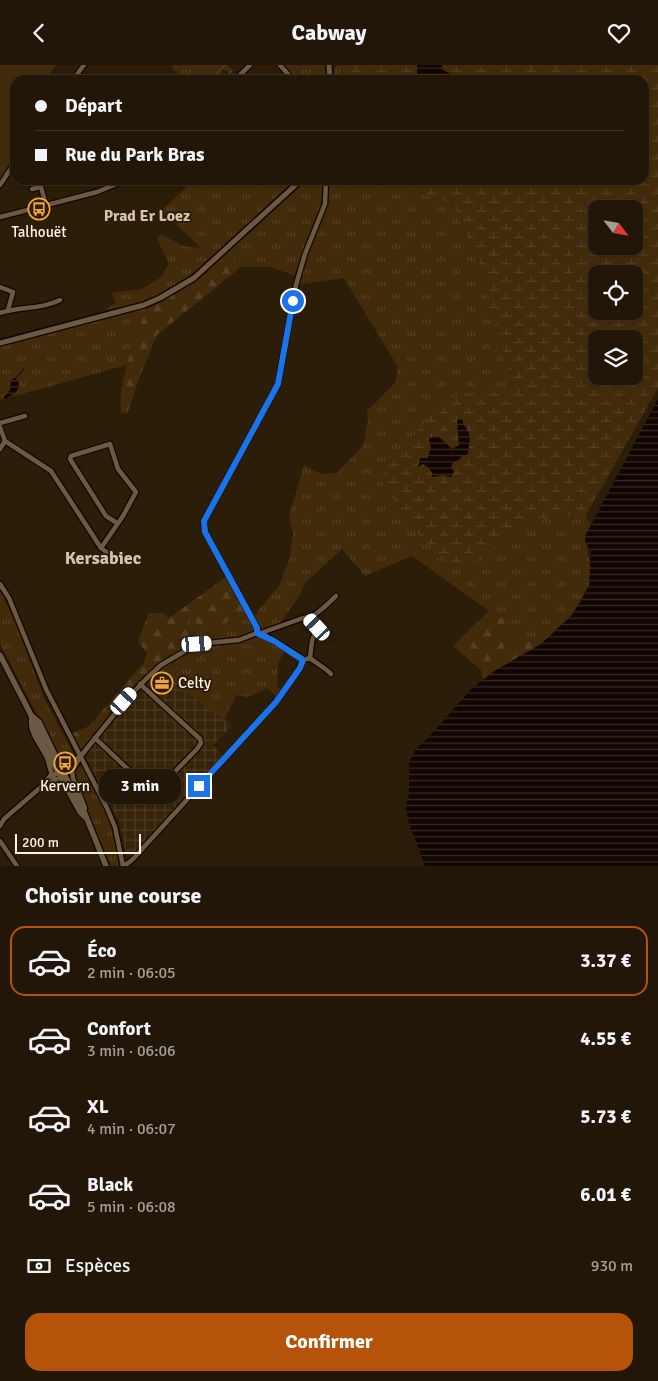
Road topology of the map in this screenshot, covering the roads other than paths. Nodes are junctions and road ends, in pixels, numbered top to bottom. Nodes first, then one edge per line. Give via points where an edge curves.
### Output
1 (250, 65) edge
2 (280, 65) edge
3 (240, 75) edge
4 (289, 75) edge
5 (10, 170) edge
6 (0, 185) edge
7 (114, 185) edge
8 (295, 185) edge
9 (326, 185) edge
10 (32, 189) dead end
11 (46, 205) junction
12 (0, 217) edge
13 (0, 287) edge
14 (60, 300) dead end
15 (8, 310) junction
16 (0, 313) edge
17 (0, 343) edge
18 (25, 415) dead end
19 (0, 423) edge
20 (0, 427) edge
21 (5, 441) junction
22 (0, 449) edge
23 (117, 523) junction
24 (101, 549) junction
25 (119, 561) dead end
26 (0, 585) edge
27 (336, 596) dead end
28 (308, 618) junction
29 (259, 633) junction
30 (0, 655) edge
31 (310, 658) junction
32 (303, 660) junction
33 (332, 674) dead end
34 (140, 684) junction
35 (31, 715) junction
36 (95, 738) junction
37 (80, 757) junction
38 (72, 771) junction
39 (51, 775) junction
40 (60, 775) junction
41 (41, 787) junction
42 (86, 818) junction
43 (0, 826) edge
44 (0, 841) edge
45 (124, 865) edge
46 (17, 866) edge
47 (106, 866) edge
48 (133, 866) edge

1 - 3 street
2 - 4 street
5 - 6 street
7 - 11 street
8 - 17 street via 194,277 160,298
9 - 29 street via 325,205 296,285 278,384 204,521 205,532
10 - 11 street via 41,187
11 - 12 street
13 - 15 street via 13,292
14 - 15 street via 49,305
15 - 16 street
18 - 19 street
20 - 21 street
21 - 22 street
21 - 24 street via 51,471
23 - 23 street via 136,491 118,469 110,444 71,455 70,459 106,516
23 - 24 street
24 - 25 street
26 - 37 street via 10,598 46,689
27 - 28 street
28 - 29 street
28 - 31 street via 317,627
29 - 32 street
29 - 34 street via 197,644 161,665
30 - 35 main road
31 - 32 street
31 - 33 street
32 - 45 street via 276,702
34 - 36 street
34 - 36 street via 200,739 197,749 152,792
35 - 39 street via 31,728 47,758
35 - 40 main road
36 - 37 street
37 - 38 street
37 - 40 street
37 - 45 street via 115,827
38 - 40 street
38 - 42 street
39 - 40 street
39 - 41 street
40 - 41 street
40 - 42 main road
41 - 43 street
42 - 47 main road
44 - 46 street
45 - 48 street

